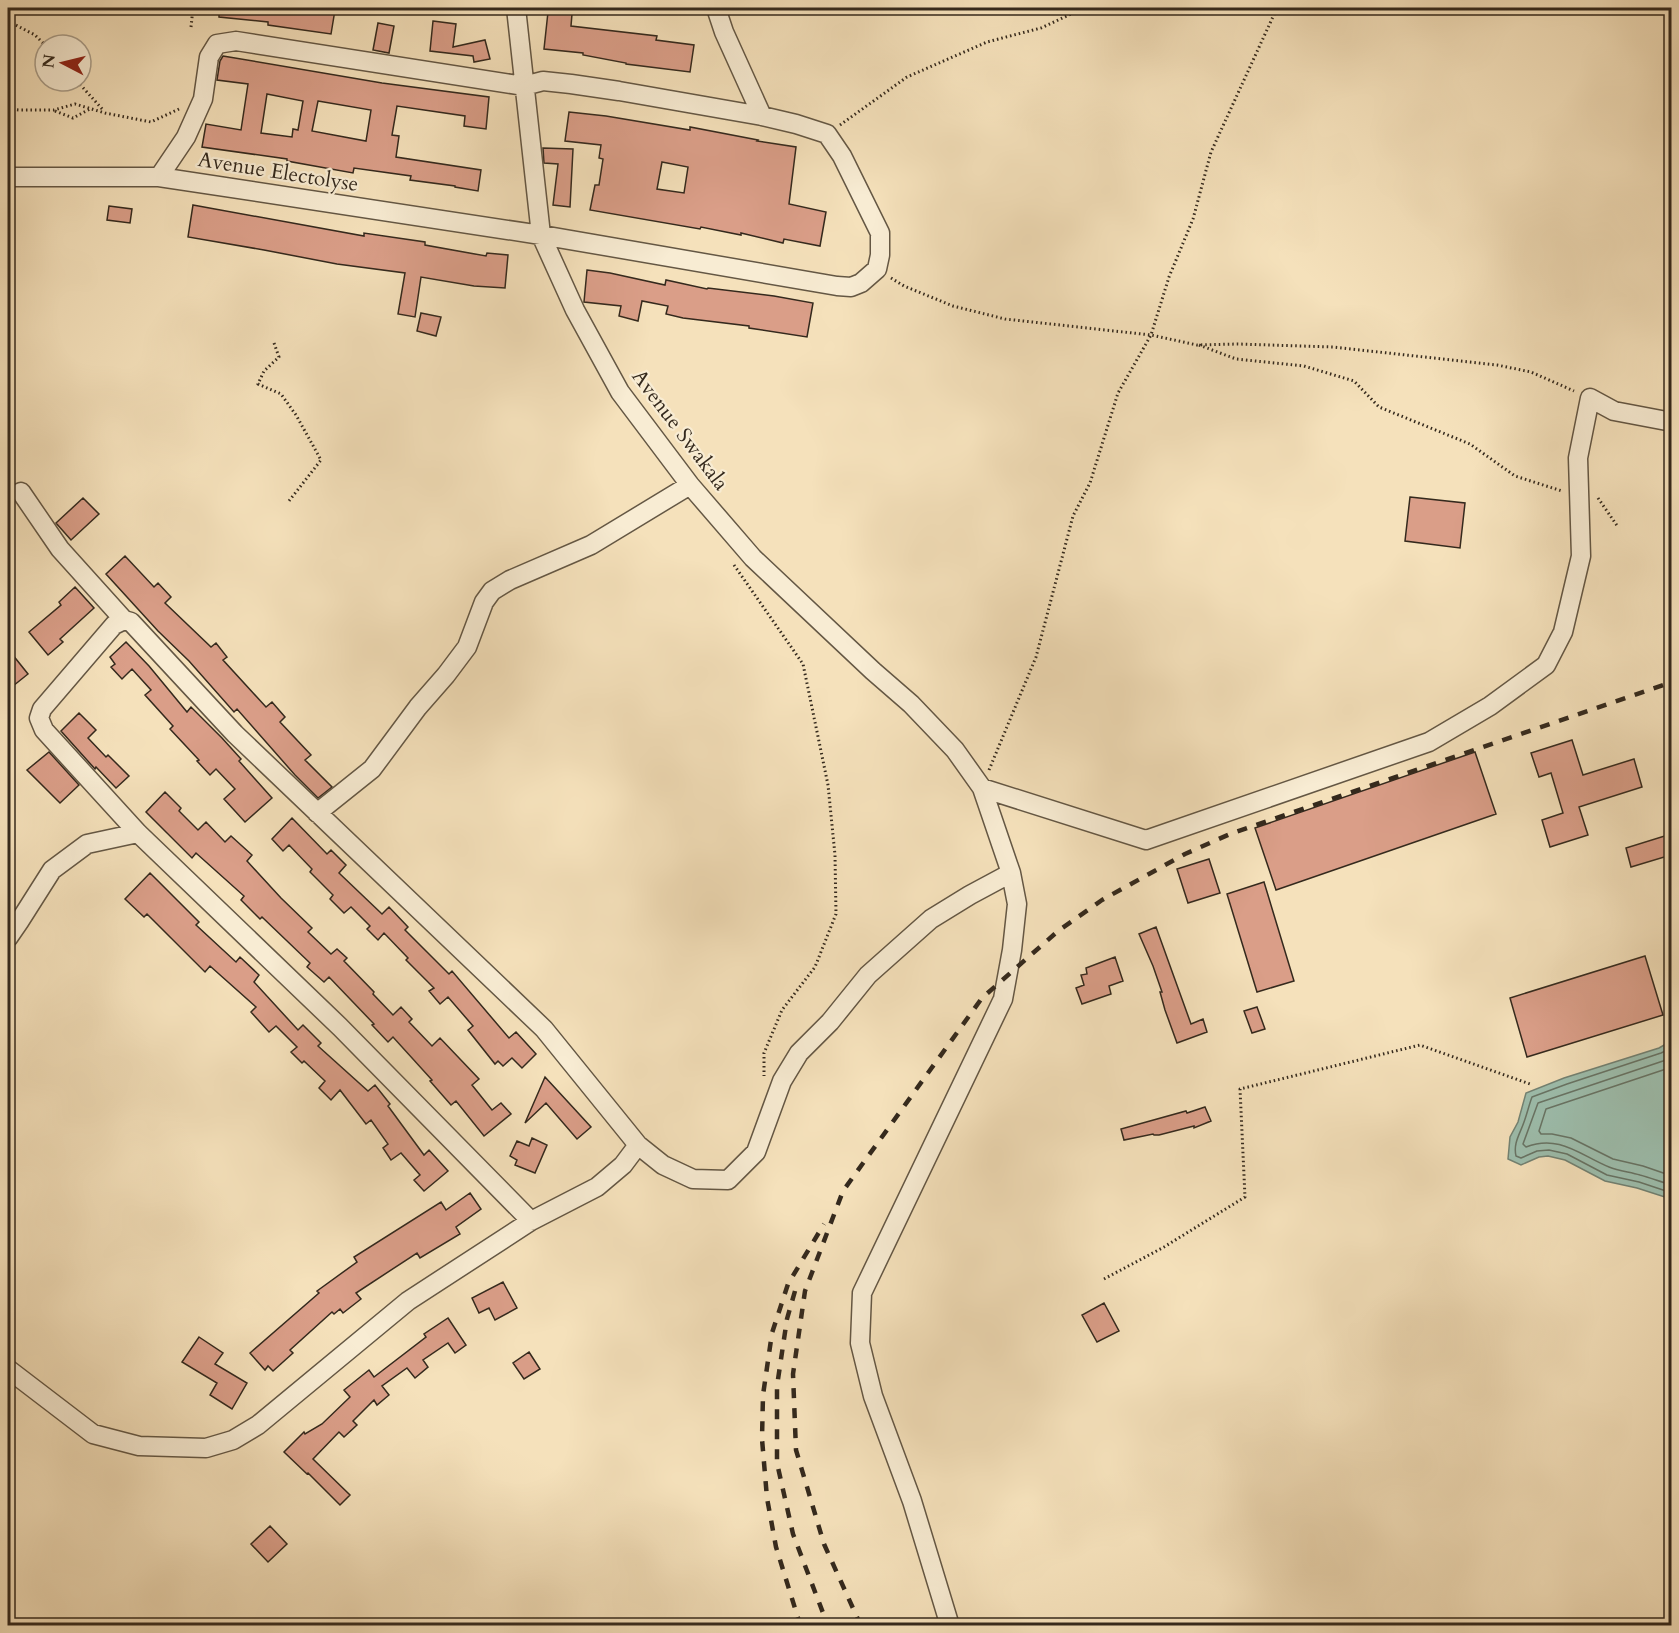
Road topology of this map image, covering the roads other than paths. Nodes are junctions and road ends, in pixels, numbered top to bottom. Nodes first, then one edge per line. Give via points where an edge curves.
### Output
1 (516, 8) edge
2 (717, 8) edge
3 (524, 86) junction
4 (762, 116) junction
5 (8, 177) edge
6 (159, 177) junction
7 (541, 235) junction
8 (1671, 422) edge
9 (690, 485) junction
10 (21, 492) dead end
11 (124, 620) junction
12 (981, 788) junction
13 (317, 813) junction
14 (138, 833) junction
15 (1011, 873) junction
16 (8, 938) edge
17 (638, 1145) junction
18 (531, 1221) junction
19 (8, 1369) edge
20 (950, 1626) edge

1 - 3 street, Avenue Swakala
2 - 4 street via 724,33
3 - 4 street via 543,81 571,84
3 - 6 street via 236,41 217,44 209,57 203,99 186,137
3 - 7 street, Avenue Swakala
4 - 7 street, Avenue Electolyse via 827,134 842,156 880,233 877,269 861,284 837,286
5 - 6 street, Avenue Electolyse
6 - 7 street, Avenue Electolyse
7 - 9 street, Avenue Swakala via 575,310 620,392
8 - 12 street via 1614,411 1590,398 1578,458 1581,556 1563,632 1546,665 1490,706 1430,742 1146,840
9 - 12 street, Avenue Swakala via 753,558 911,704 955,750
9 - 13 street via 591,545 492,591 467,647 372,769
10 - 11 street via 60,549
11 - 13 street via 131,622 235,734
11 - 14 street via 107,633 42,709 39,718 44,730
12 - 15 street, Avenue Swakala
13 - 17 street via 544,1029
14 - 16 street via 87,844 51,870
14 - 18 street via 340,1028
15 - 17 street via 931,919 868,975 799,1053 782,1081 756,1152 728,1180 693,1179 663,1165
15 - 20 street, Avenue Swakala via 1017,904 1003,999 862,1293 860,1343 873,1396 912,1501
17 - 18 street via 623,1165 597,1187
18 - 19 street via 408,1301 258,1425 233,1440 206,1448 139,1446 93,1434

